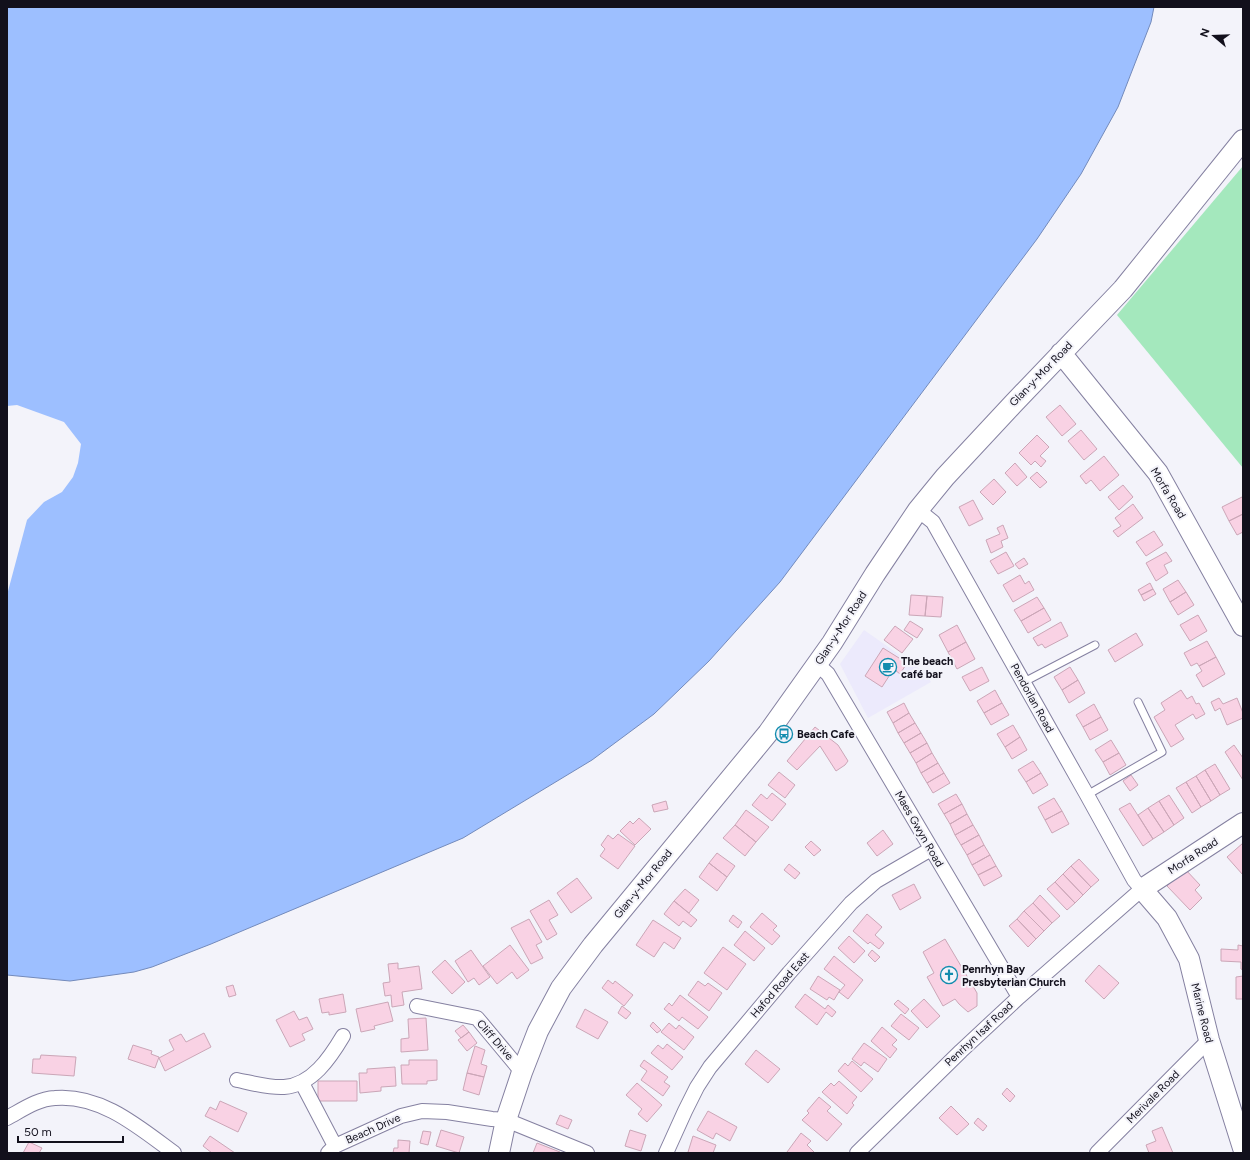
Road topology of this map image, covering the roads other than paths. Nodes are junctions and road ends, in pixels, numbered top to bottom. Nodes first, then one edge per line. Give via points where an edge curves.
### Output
1 (1243, 140) edge
2 (1061, 353) junction
3 (918, 510) junction
4 (1243, 626) edge
5 (1095, 645) dead end
6 (818, 664) junction
7 (1024, 682) junction
8 (1138, 702) dead end
9 (1087, 795) junction
10 (1243, 823) edge
11 (931, 850) junction
12 (1142, 889) junction
13 (1019, 997) junction
14 (417, 1006) dead end
15 (343, 1036) dead end
16 (1209, 1040) junction
17 (522, 1072) junction
18 (237, 1080) dead end
19 (302, 1083) junction
20 (7, 1118) edge
21 (506, 1120) junction
22 (1243, 1148) edge
23 (331, 1150) edge
24 (174, 1153) edge
25 (499, 1153) edge
26 (587, 1153) edge
27 (666, 1153) edge
28 (856, 1153) edge
29 (1097, 1153) edge

1 - 2 street, Glan-y-Mor Road via 1123,289
2 - 3 street, Glan-y-Mor Road via 945,477
2 - 4 street, Morfa Road via 1158,472
3 - 6 street, Glan-y-Mor Road
3 - 7 street, Pendorlan Road via 933,522
5 - 7 lane
6 - 11 street, Maes Gwyn Road via 828,674
6 - 17 street, Glan-y-Mor Road via 768,733 593,945 561,988 538,1031
7 - 9 street, Pendorlan Road
8 - 9 lane via 1162,752
9 - 12 street, Pendorlan Road via 1134,880
10 - 12 street, Morfa Road
11 - 13 street, Maes Gwyn Road
11 - 27 street, Hafod Road East via 876,881 851,904 789,973 710,1068 691,1099
12 - 13 street, Penrhyn Isaf Road
12 - 16 street, Marine Road via 1167,918 1188,959
13 - 28 street, Penrhyn Isaf Road
14 - 17 street, Cliff Drive via 477,1018
15 - 19 street via 325,1064
16 - 22 street, Marine Road
16 - 29 street, Merivale Road
17 - 21 street, Glan-y-Mor Road
18 - 19 street via 284,1087
19 - 23 street, Beach Drive
20 - 24 street via 35,1103 54,1098 75,1098 124,1117
21 - 23 street, Beach Drive via 422,1111 401,1116
21 - 25 street, Glan-y-Mor Road
21 - 26 street, Beach Drive

